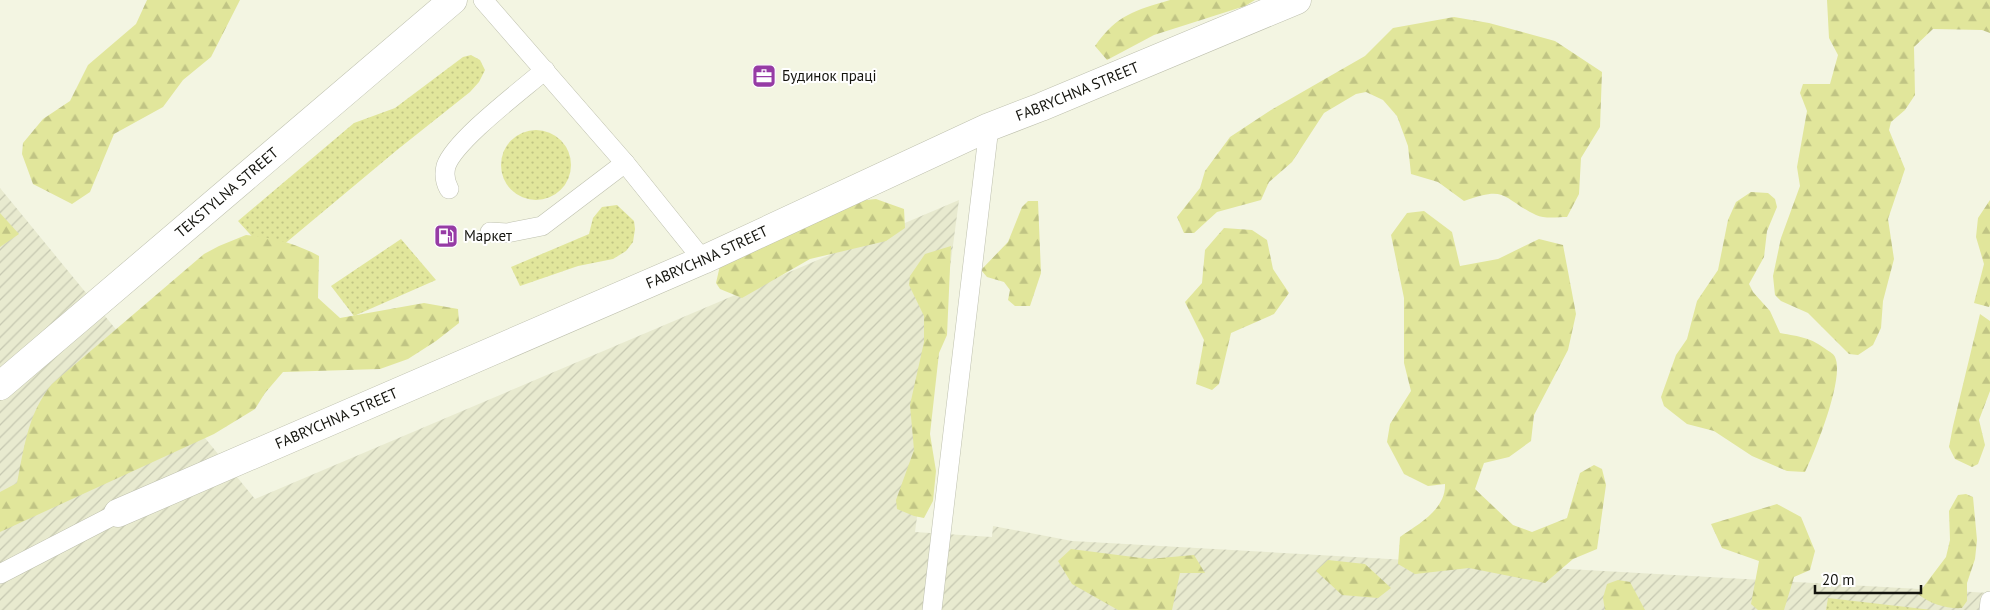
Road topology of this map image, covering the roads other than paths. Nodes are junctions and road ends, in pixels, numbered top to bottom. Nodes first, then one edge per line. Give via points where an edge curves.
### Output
1 (453, 0) edge
2 (483, 0) edge
3 (1297, 0) edge
4 (545, 70) junction
5 (989, 128) junction
6 (625, 163) junction
7 (449, 189) dead end
8 (490, 232) dead end
9 (703, 260) junction
10 (0, 386) edge
11 (118, 513) joint
12 (0, 574) edge
13 (1990, 601) edge
14 (932, 610) edge
15 (1989, 610) edge

1 - 10 street, TEKSTYLNA STREET
2 - 4 lane
3 - 5 street, FABRYCHNA STREET
4 - 6 lane
4 - 7 lane via 457,149 446,167 445,182
5 - 9 street, FABRYCHNA STREET
5 - 14 lane
6 - 8 lane via 542,226 507,234
6 - 9 lane
9 - 11 street, FABRYCHNA STREET
11 - 12 lane
13 - 15 lane

